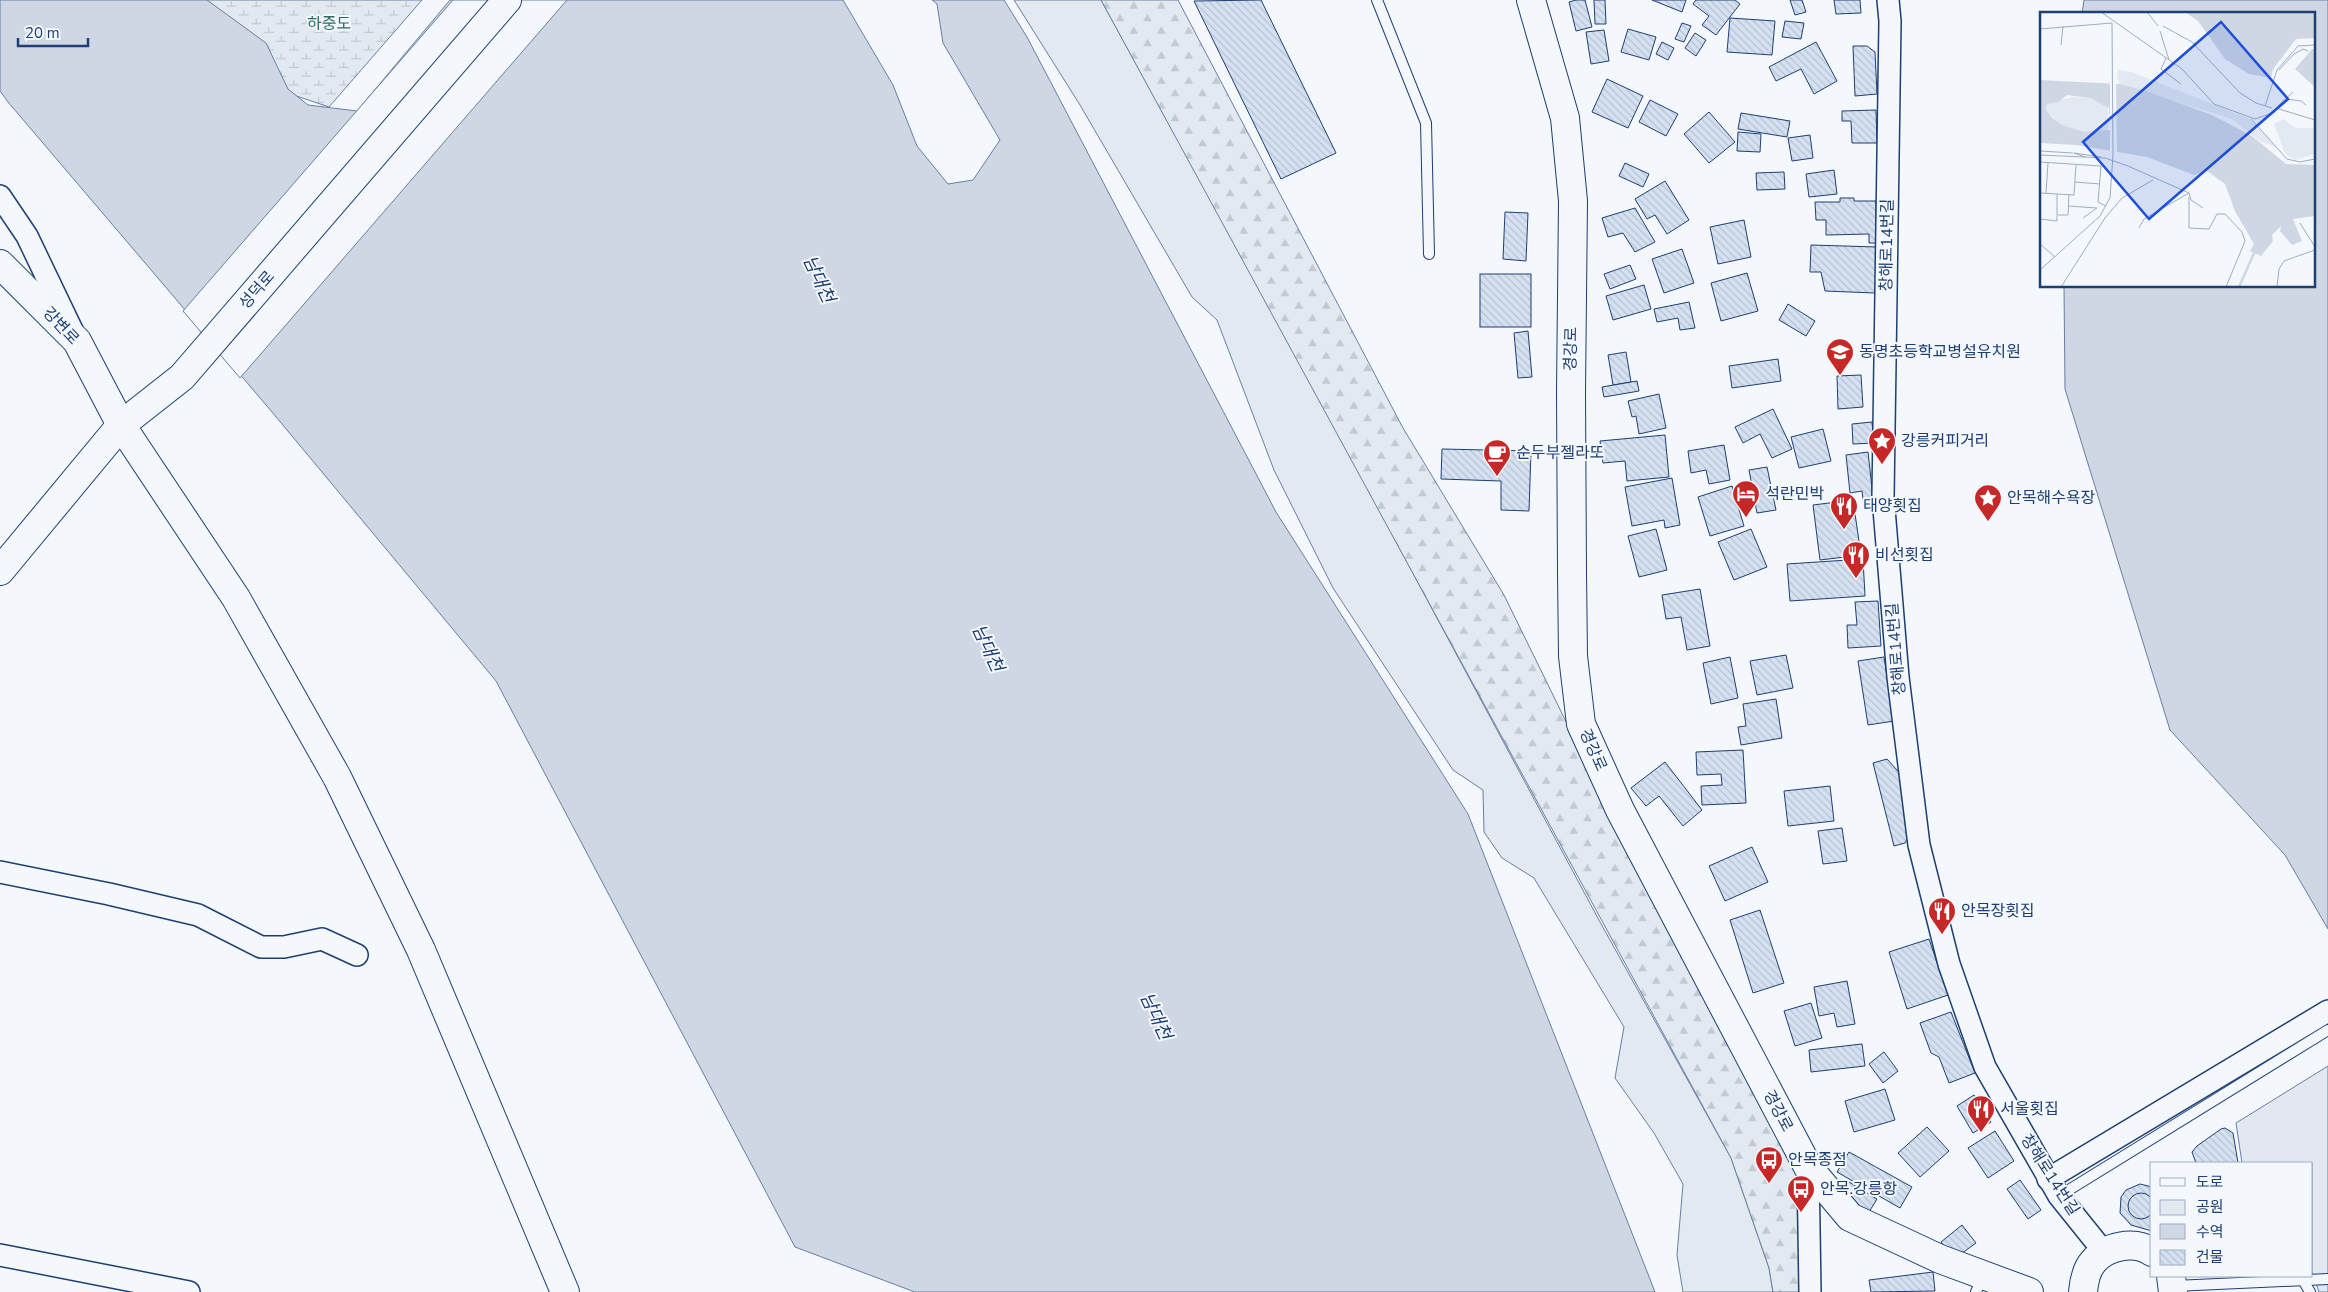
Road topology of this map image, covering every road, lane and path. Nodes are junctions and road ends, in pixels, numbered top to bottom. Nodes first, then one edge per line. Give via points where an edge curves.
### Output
1 (507, 0) edge
2 (1377, 0) edge
3 (1531, 0) edge
4 (1888, 0) edge
5 (0, 196) edge
6 (1429, 254) dead end
7 (0, 264) edge
8 (77, 341) junction
9 (121, 425) junction
10 (0, 571) edge
11 (0, 872) edge
12 (357, 955) dead end
13 (2328, 1011) edge
14 (2328, 1030) edge
15 (1808, 1167) junction
16 (2054, 1187) junction
17 (2150, 1251) edge
18 (2104, 1252) junction
19 (0, 1255) edge
20 (2328, 1279) edge
21 (2304, 1280) junction
22 (1979, 1283) edge
23 (2172, 1285) edge
24 (189, 1292) edge
25 (565, 1292) edge
26 (1810, 1292) edge
27 (2029, 1292) edge
28 (2083, 1292) edge
29 (2310, 1292) edge

1 - 9 street, 성덕로 via 182,378
2 - 6 lane via 1426,123
3 - 15 street, 경강로 via 1565,118 1573,201 1572,592 1573,656 1581,724 1620,810
4 - 16 street, 창해로14번길 via 1883,497 1898,677 1919,845 1949,964 1985,1067
5 - 8 street via 27,236
7 - 8 street, 강변로
8 - 9 street, 강변로
9 - 10 street, 성덕로
9 - 25 street, 강변로 via 236,598 337,778 421,950
11 - 12 street via 198,915 261,947 284,947 322,939
13 - 16 street
14 - 16 lane
15 - 22 street, 경강로 via 1850,1217 1940,1260
15 - 26 street
16 - 18 street, 창해로14번길
17 - 18 street via 2134,1245
18 - 28 street via 2089,1269
19 - 24 street
20 - 21 lane
21 - 23 lane
21 - 29 lane
22 - 27 street, 경강로

